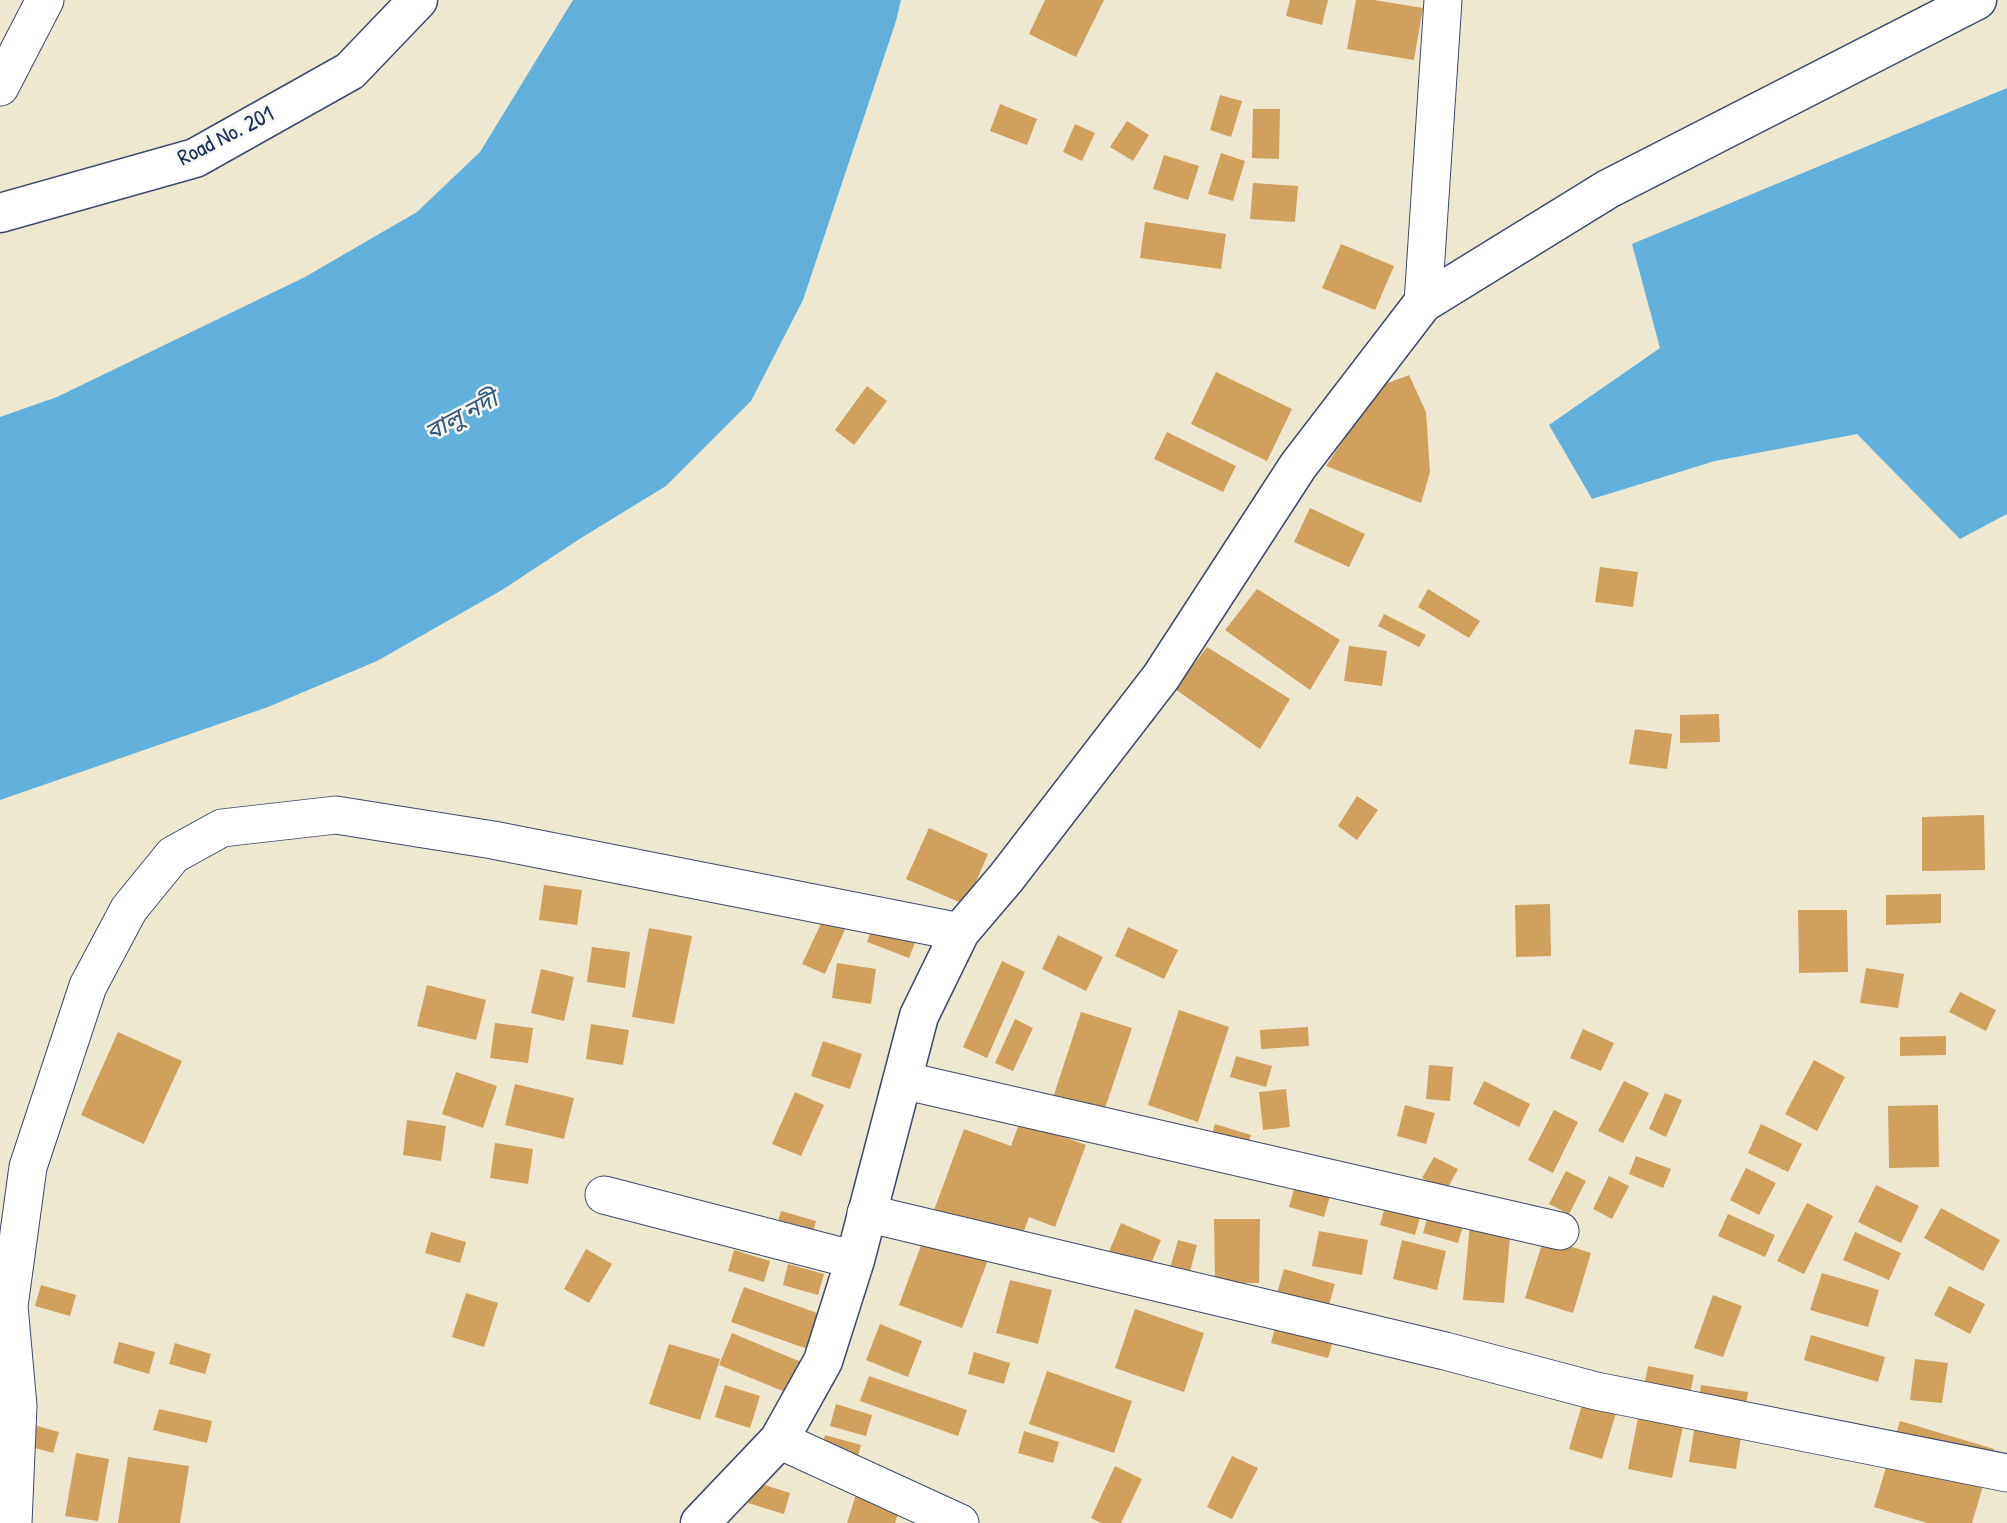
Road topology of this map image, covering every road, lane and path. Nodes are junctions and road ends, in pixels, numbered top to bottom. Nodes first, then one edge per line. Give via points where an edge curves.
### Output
1 (45, 0) edge
2 (418, 0) edge
3 (1443, 0) edge
4 (1977, 0) edge
5 (0, 88) edge
6 (0, 213) edge
7 (1423, 303) junction
8 (960, 932) junction
9 (902, 1080) junction
10 (604, 1195) dead end
11 (866, 1213) junction
12 (1560, 1231) dead end
13 (855, 1260) junction
14 (779, 1440) junction
15 (2007, 1473) edge
16 (13, 1523) edge
17 (700, 1523) edge
18 (960, 1523) edge

1 - 5 street
2 - 6 street, Road No. 201 via 350,71 195,158
3 - 7 street
4 - 7 street via 1608,189
7 - 8 street via 1298,466 1161,677
8 - 9 street via 919,1016
8 - 16 street via 493,840 335,815 222,828 173,855 129,909 88,986 28,1167 9,1306 18,1406
9 - 11 street
9 - 12 street
10 - 13 street
11 - 13 street
11 - 15 street via 1596,1391
13 - 14 street via 823,1362
14 - 17 street
14 - 18 street

